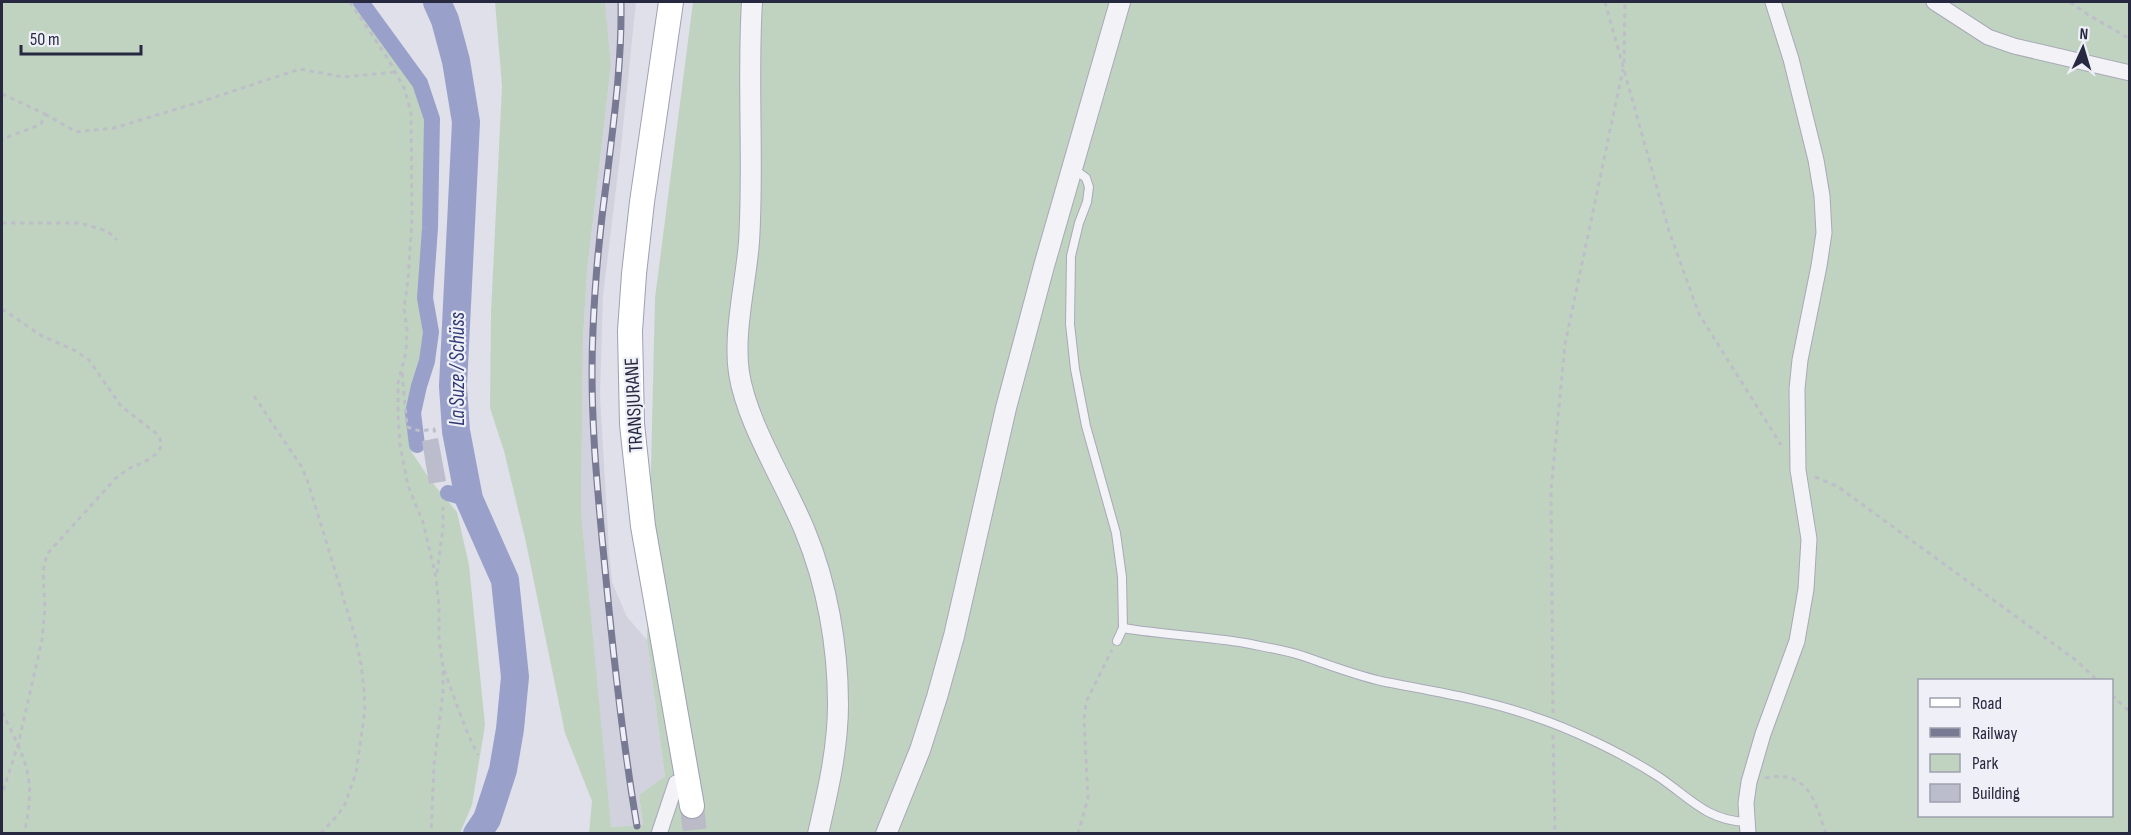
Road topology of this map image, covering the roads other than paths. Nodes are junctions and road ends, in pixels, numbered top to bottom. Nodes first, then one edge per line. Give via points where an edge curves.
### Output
1 (671, 2) edge
2 (752, 2) edge
3 (1120, 2) edge
4 (1773, 2) edge
5 (1934, 2) edge
6 (2130, 73) edge
7 (1073, 168) junction
8 (1123, 628) junction
9 (1117, 641) road end
10 (680, 772) junction
11 (692, 806) tunnel mouth
12 (1747, 828) edge
13 (659, 834) edge
14 (818, 834) edge
15 (886, 834) edge

1 - 10 main road, TRANSJURANE via 634,274 630,378 641,516
2 - 14 street via 749,242 739,370 752,419 806,532 827,605 838,704 830,779
3 - 7 street
4 - 12 street via 1808,122 1818,169 1824,233 1797,389 1798,470 1809,539 1804,600 1797,641 1749,782
5 - 6 street via 1988,37
7 - 8 lane via 1086,178 1089,187 1071,256 1070,324 1086,426 1116,533
7 - 15 street via 1006,408 940,687
8 - 9 lane
8 - 12 lane via 1210,638 1300,655 1364,677 1503,707 1553,723 1659,777 1712,816
10 - 11 main road, TRANSJURANE
10 - 13 street

